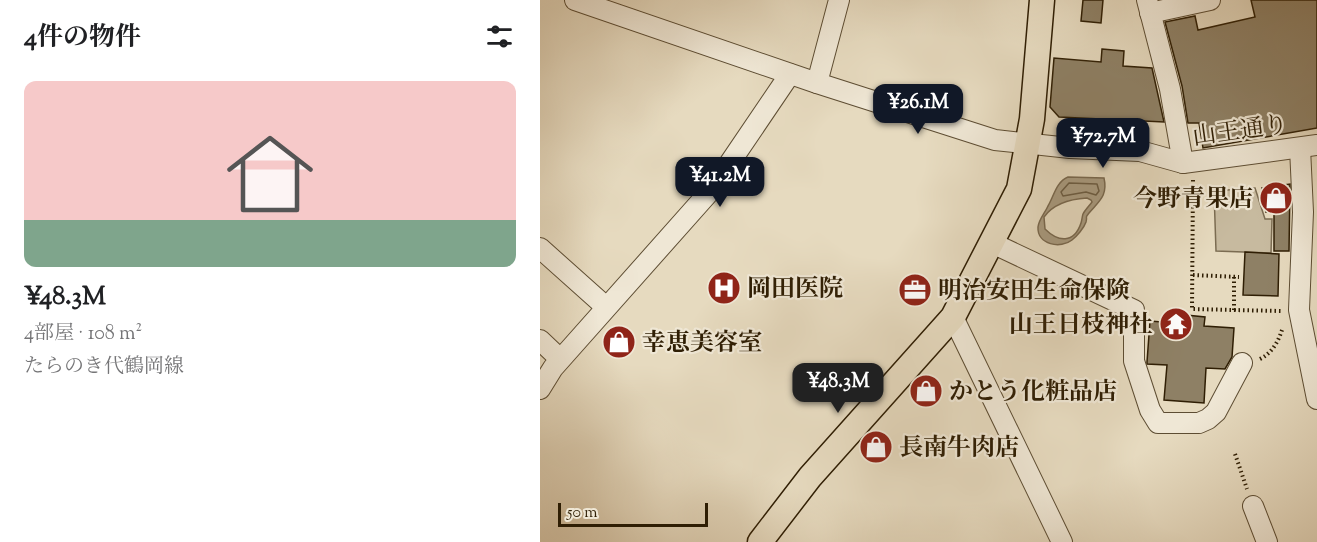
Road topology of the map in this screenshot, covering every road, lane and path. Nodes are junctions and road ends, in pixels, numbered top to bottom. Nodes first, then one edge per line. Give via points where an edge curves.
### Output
1 (575, 0) edge
2 (839, 0) edge
3 (1042, 0) edge
4 (1210, 0) edge
5 (1148, 6) edge
6 (790, 74) junction
7 (817, 84) junction
8 (1028, 144) junction
9 (1308, 146) edge
10 (1183, 163) junction
11 (1193, 186) dead end
12 (992, 243) junction
13 (540, 248) edge
14 (1193, 275) junction
15 (606, 307) junction
16 (1234, 310) junction
17 (1294, 311) edge
18 (953, 317) junction
19 (1283, 325) dead end
20 (540, 340) edge
21 (561, 359) junction
22 (1242, 363) joint
23 (540, 388) edge
24 (1317, 399) edge
25 (1235, 454) dead end
26 (1253, 506) joint
27 (760, 542) edge
28 (1062, 542) edge
29 (1267, 542) edge

1 - 6 street, 山王通り
2 - 7 street
3 - 8 main road
4 - 5 street
5 - 10 street via 1170,89
6 - 7 street, 山王通り
6 - 15 street via 712,189
7 - 8 street, 山王通り via 995,140
8 - 10 street, 山王通り via 1140,152
8 - 12 main road via 1019,189
9 - 10 street, 山王通り
9 - 17 street
11 - 14 path
12 - 18 main road
12 - 22 street via 1134,310 1134,361 1158,423 1199,423 1208,419 1224,399
13 - 15 street
14 - 16 path via 1192,309
14 - 16 path via 1237,277
15 - 21 street
16 - 17 path
17 - 24 street
18 - 27 main road via 810,477
18 - 28 street
19 - 22 path via 1279,341 1264,357
20 - 21 street
21 - 23 street
25 - 26 path
26 - 29 street

